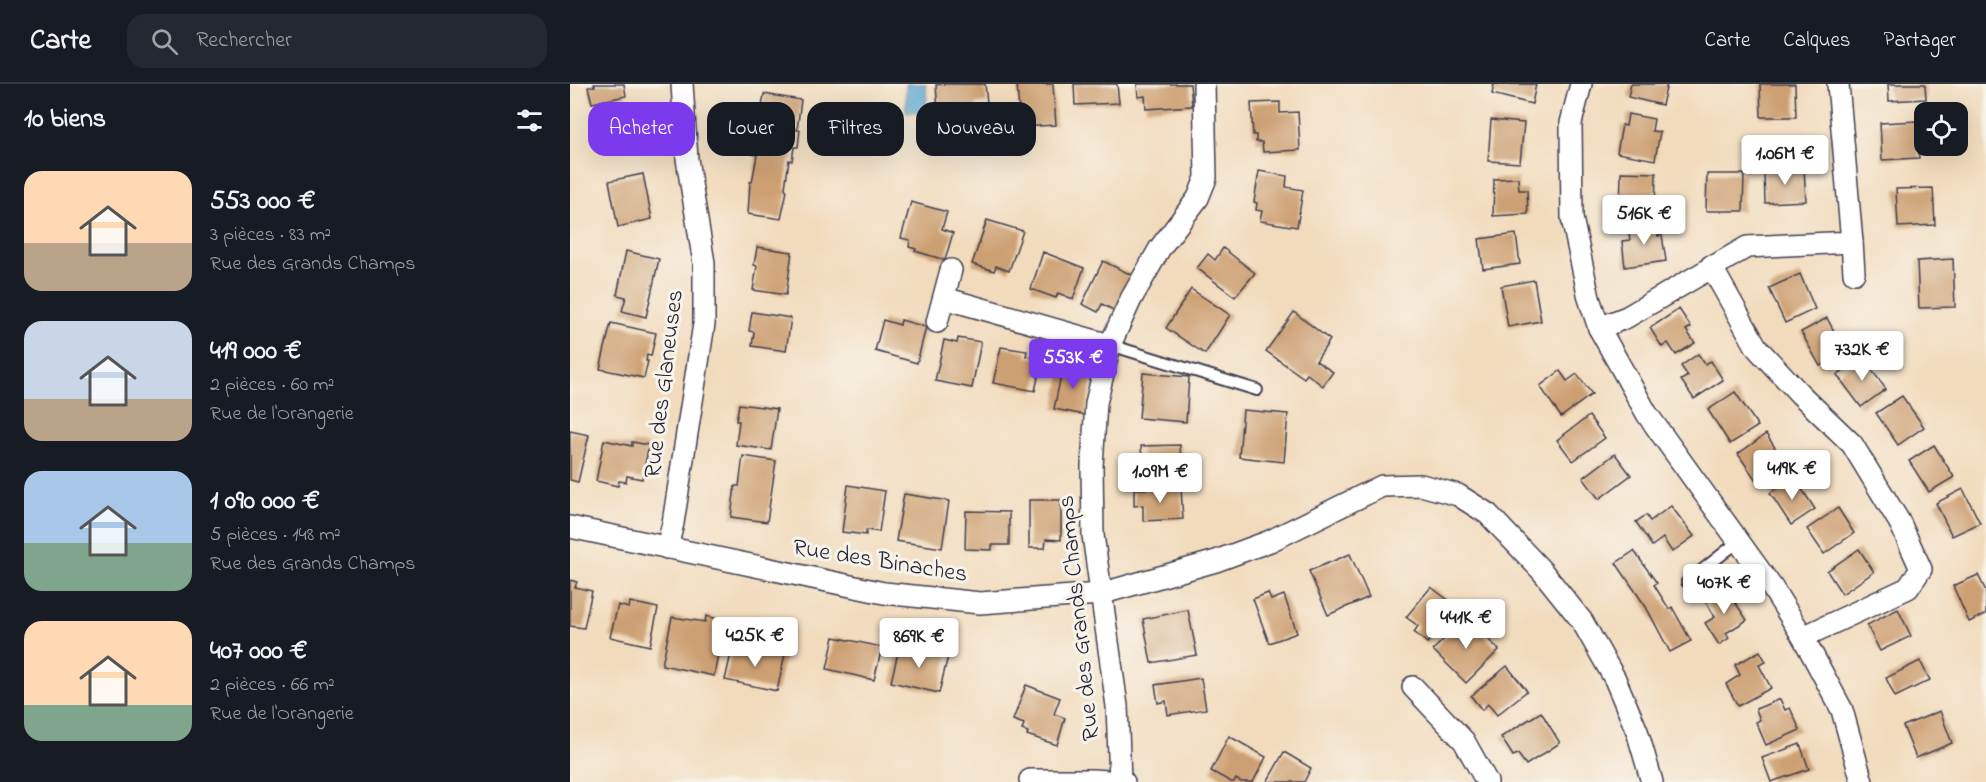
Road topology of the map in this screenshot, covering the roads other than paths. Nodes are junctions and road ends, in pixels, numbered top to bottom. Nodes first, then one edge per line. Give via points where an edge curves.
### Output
1 (682, 84) edge
2 (1204, 84) edge
3 (1581, 84) edge
4 (1838, 84) edge
5 (1852, 242) junction
6 (1711, 266) junction
7 (951, 270) dead end
8 (1854, 273) dead end
9 (944, 298) junction
10 (937, 322) dead end
11 (1599, 328) junction
12 (1110, 345) junction
13 (1257, 390) dead end
14 (570, 527) edge
15 (1739, 541) junction
16 (667, 548) junction
17 (1687, 582) dead end
18 (1100, 594) junction
19 (1803, 637) junction
20 (1413, 687) dead end
21 (1030, 780) dead end
22 (1122, 781) edge
23 (1487, 782) edge
24 (1652, 782) edge
25 (1862, 782) edge

1 - 16 street, Rue des Glaneuses via 687,159 704,263 704,324
2 - 12 street, Rue des Grands Champs via 1206,178 1198,198 1154,258
3 - 11 street via 1571,123 1572,218
4 - 5 street
5 - 6 street via 1748,247
5 - 8 street
6 - 11 street via 1627,317
6 - 19 street via 1757,348 1852,444 1900,523 1922,569 1908,588
7 - 9 street
9 - 10 street
9 - 12 street
11 - 15 street via 1647,414
12 - 13 lane
12 - 18 street, Rue des Grands Champs via 1096,403 1092,466 1093,535
14 - 16 street, Rue des Binaches
15 - 17 lane
15 - 19 street
16 - 18 street, Rue des Binaches via 884,593 980,603
18 - 22 street, Rue des Grands Champs via 1117,706
18 - 24 street, Rue des Binaches via 1216,561 1270,541 1382,486 1421,485 1458,495 1488,514 1582,621 1615,679 1637,731
19 - 25 street via 1842,710
20 - 23 street via 1464,741
21 - 22 street

